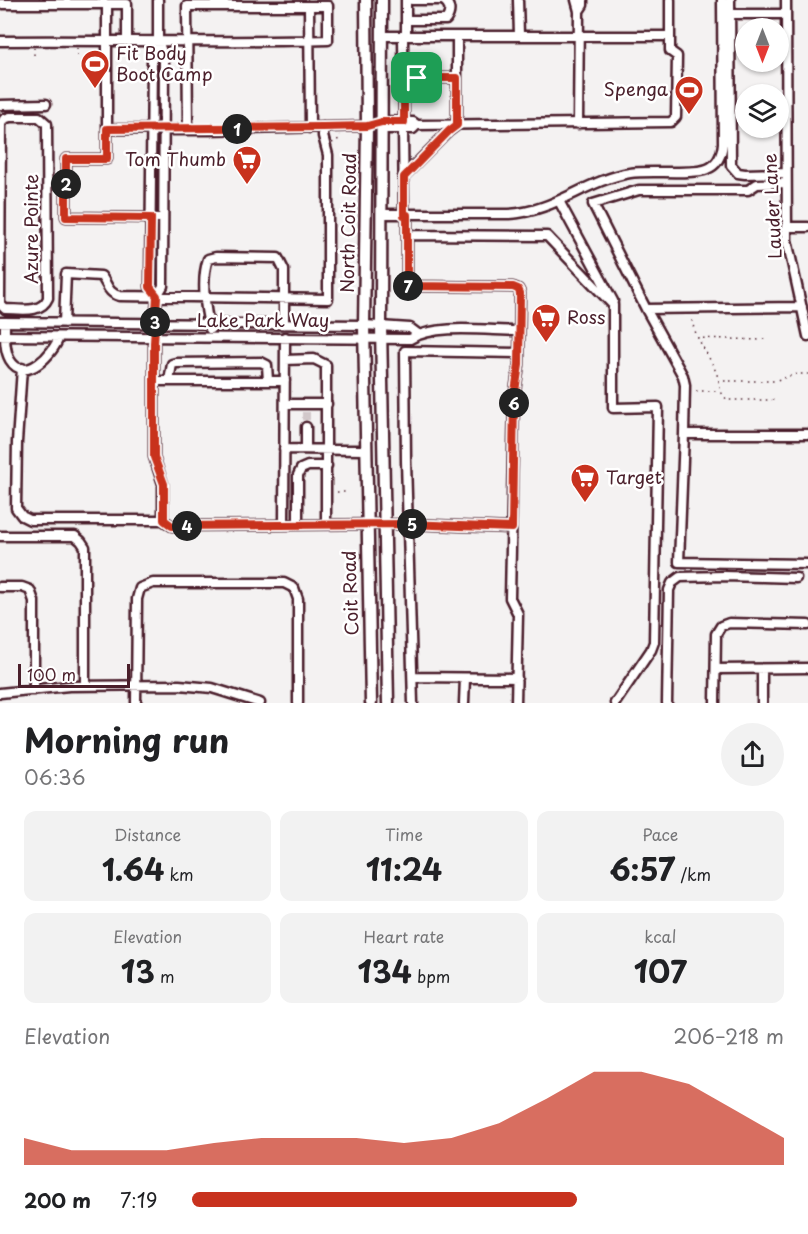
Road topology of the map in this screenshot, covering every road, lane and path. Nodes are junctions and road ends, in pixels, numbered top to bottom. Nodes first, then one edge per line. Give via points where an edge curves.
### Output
1 (158, 0) edge
2 (366, 0) edge
3 (382, 0) edge
4 (406, 0) edge
5 (412, 0) edge
6 (518, 0) edge
7 (576, 0) edge
8 (583, 0) edge
9 (670, 0) edge
10 (722, 0) edge
11 (730, 0) edge
12 (786, 0) edge
13 (0, 4) edge
14 (107, 4) junction
15 (309, 6) junction
16 (579, 11) junction
17 (730, 14) junction
18 (786, 14) junction
19 (406, 20) junction
20 (519, 35) junction
21 (578, 35) junction
22 (382, 36) junction
23 (405, 36) junction
24 (457, 36) junction
25 (670, 36) junction
26 (309, 40) junction
27 (0, 41) edge
28 (107, 41) junction
29 (127, 41) junction
30 (158, 41) junction
31 (187, 41) junction
32 (404, 78) junction
33 (457, 78) junction
34 (0, 105) edge
35 (46, 105) dead end
36 (578, 124) junction
37 (382, 125) junction
38 (404, 125) junction
39 (457, 125) junction
40 (367, 126) junction
41 (323, 127) junction
42 (309, 128) junction
43 (107, 129) junction
44 (151, 129) junction
45 (163, 129) junction
46 (188, 129) junction
47 (340, 134) dead end
48 (329, 144) dead end
49 (0, 146) edge
50 (786, 173) junction
51 (404, 177) junction
52 (786, 183) junction
53 (559, 201) junction
54 (382, 214) junction
55 (406, 215) junction
56 (151, 218) junction
57 (164, 218) junction
58 (786, 227) junction
59 (808, 227) edge
60 (408, 235) junction
61 (0, 250) edge
62 (157, 296) junction
63 (206, 297) junction
64 (284, 298) junction
65 (613, 305) junction
66 (802, 308) junction
67 (646, 309) junction
68 (692, 320) dead end
69 (2, 322) edge
70 (64, 323) junction
71 (155, 325) junction
72 (284, 325) junction
73 (209, 326) junction
74 (364, 326) junction
75 (381, 326) junction
76 (519, 331) junction
77 (418, 334) junction
78 (3, 336) edge
79 (808, 336) edge
80 (59, 337) junction
81 (155, 337) junction
82 (285, 337) junction
83 (213, 338) junction
84 (364, 338) junction
85 (381, 338) junction
86 (697, 338) junction
87 (766, 338) dead end
88 (519, 354) junction
89 (285, 360) junction
90 (22, 368) junction
91 (808, 374) edge
92 (154, 381) junction
93 (169, 381) junction
94 (268, 381) junction
95 (285, 381) junction
96 (719, 381) junction
97 (696, 391) dead end
98 (721, 391) junction
99 (774, 400) dead end
100 (285, 404) junction
101 (327, 404) junction
102 (306, 427) tunnel mouth
103 (684, 434) junction
104 (808, 434) edge
105 (285, 449) junction
106 (306, 450) junction
107 (327, 450) junction
108 (365, 450) junction
109 (327, 466) junction
110 (337, 492) dead end
111 (347, 492) dead end
112 (164, 520) junction
113 (298, 524) junction
114 (326, 524) junction
115 (366, 524) junction
116 (383, 524) junction
117 (408, 524) junction
118 (284, 525) junction
119 (512, 528) junction
120 (0, 536) edge
121 (808, 564) edge
122 (796, 578) dead end
123 (0, 587) edge
124 (808, 625) edge
125 (808, 668) edge
126 (716, 669) junction
127 (762, 670) junction
128 (413, 677) junction
129 (465, 678) junction
130 (517, 678) junction
131 (84, 686) junction
132 (136, 686) junction
133 (34, 690) junction
134 (0, 693) edge
135 (136, 703) edge
136 (260, 703) edge
137 (298, 703) edge
138 (371, 703) edge
139 (388, 703) edge
140 (413, 703) edge
141 (464, 703) edge
142 (516, 703) edge
143 (615, 703) edge
144 (668, 703) edge
145 (715, 703) edge
146 (762, 703) edge

1 - 30 street
2 - 40 main road, North Coit Road
3 - 22 main road, North Coit Road
4 - 19 street
5 - 19 street via 443,0 450,15 440,21
6 - 20 street
7 - 16 street
8 - 16 street
9 - 25 street
10 - 53 street via 723,143 716,163 702,171 617,176
11 - 17 street
12 - 18 street, Lauder Lane
13 - 14 street
14 - 28 street
14 - 29 street via 127,4
15 - 26 street
15 - 26 street via 328,6 328,40
15 - 31 street via 187,6
16 - 21 street
17 - 18 street
17 - 50 street via 731,165 745,174
18 - 50 street, Lauder Lane
19 - 23 street
20 - 21 street
20 - 24 street
21 - 25 street
21 - 36 street
22 - 23 street
22 - 37 main road, North Coit Road
23 - 24 street
23 - 32 street
24 - 33 street
25 - 36 street via 670,51 677,57 676,114 671,122
26 - 31 street
26 - 42 street
27 - 28 street
28 - 29 street
28 - 43 street
29 - 30 street
30 - 31 street
30 - 44 street via 152,57
30 - 45 street via 164,57
31 - 46 street
32 - 33 street
32 - 38 street
33 - 39 street
34 - 35 street
36 - 39 street
37 - 38 street
37 - 40 main road
37 - 54 main road, North Coit Road
38 - 39 street via 413,129 417,125
38 - 51 street
39 - 51 street
40 - 41 street
40 - 74 main road, North Coit Road
41 - 42 street
41 - 64 street via 328,155 328,299
42 - 46 street
43 - 44 street
43 - 56 street via 107,159 66,159 66,217
44 - 45 street
44 - 56 street
45 - 46 street
45 - 57 street
47 - 48 path via 339,140
49 - 61 street
49 - 61 street, Azure Pointe via 4,119 39,117 47,124 45,306 2,308
50 - 52 street, Lauder Lane
51 - 55 street
52 - 58 street, Lauder Lane
52 - 67 street via 757,184 748,190 639,190 593,204
53 - 55 street via 520,214
53 - 65 street
54 - 55 street
54 - 75 main road, North Coit Road
55 - 60 street
56 - 57 street
56 - 62 street via 150,287
57 - 62 street via 163,286
58 - 59 street
58 - 66 street, Lauder Lane
60 - 65 street via 547,236
60 - 76 street via 407,286 516,288 520,293
62 - 63 street
62 - 70 street via 113,294 101,276 66,274
62 - 71 street
63 - 64 street
63 - 64 street via 208,259 274,256 284,266
63 - 73 street
64 - 72 street
65 - 143 street via 613,408 658,407 654,642
66 - 67 street
66 - 79 street, Lauder Lane
67 - 103 street via 685,385
68 - 86 path
69 - 70 street, Lake Park Way
69 - 78 street
70 - 71 street, Lake Park Way
71 - 73 street, Lake Park Way
71 - 81 street
72 - 73 street, Lake Park Way
72 - 74 street, Lake Park Way
73 - 83 street
74 - 75 street, Lake Park Way
74 - 84 main road, North Coit Road
75 - 77 street, Lake Park Way via 410,328
75 - 85 main road, North Coit Road
76 - 77 street, Lake Park Way via 450,330
76 - 88 street
77 - 85 street, Lake Park Way via 410,339
78 - 80 street, Lake Park Way
78 - 90 street via 9,358
80 - 81 street, Lake Park Way
80 - 90 street via 44,361
81 - 83 street, Lake Park Way
81 - 92 street
82 - 83 street, Lake Park Way
82 - 84 street, Lake Park Way
82 - 89 street
84 - 85 street, Lake Park Way
84 - 108 main road, Coit Road
85 - 116 main road, Coit Road
86 - 87 path
86 - 96 path via 714,364
88 - 117 street via 405,351
88 - 119 street via 514,398
89 - 95 street
89 - 101 street via 314,359 326,365
90 - 112 street via 16,508 22,516 30,520
91 - 96 path via 774,381
92 - 93 street
92 - 112 street via 154,457 164,484
93 - 94 street
93 - 94 street via 172,364 176,363 261,362 267,365
94 - 95 street
95 - 100 street
96 - 98 path
97 - 98 path
98 - 99 path via 727,400
100 - 101 street via 306,408
100 - 105 street
101 - 107 street
102 - 106 street
103 - 104 street
103 - 121 street via 679,562
105 - 106 street
105 - 118 street
106 - 107 street
107 - 108 street
107 - 109 street
108 - 115 main road, Coit Road
109 - 113 street via 301,469
109 - 114 street
110 - 111 path
112 - 118 street via 172,526
113 - 114 street
113 - 118 street
114 - 115 street
115 - 116 street
115 - 138 main road, Coit Road
116 - 117 street
116 - 139 main road, Coit Road
117 - 119 street
117 - 128 street
119 - 130 street via 510,598 518,614
120 - 131 street via 75,536 85,547
122 - 144 street via 680,577 672,583
123 - 133 street via 30,590 34,601
124 - 126 street via 721,626 716,634
125 - 127 street
126 - 127 street
126 - 145 street
127 - 146 street
128 - 129 street
128 - 140 street
129 - 130 street
129 - 141 street
130 - 142 street
131 - 132 street
131 - 133 street
132 - 135 street
132 - 136 street via 212,688
132 - 137 street via 140,588 153,583 284,583 294,588 298,599
133 - 134 street

